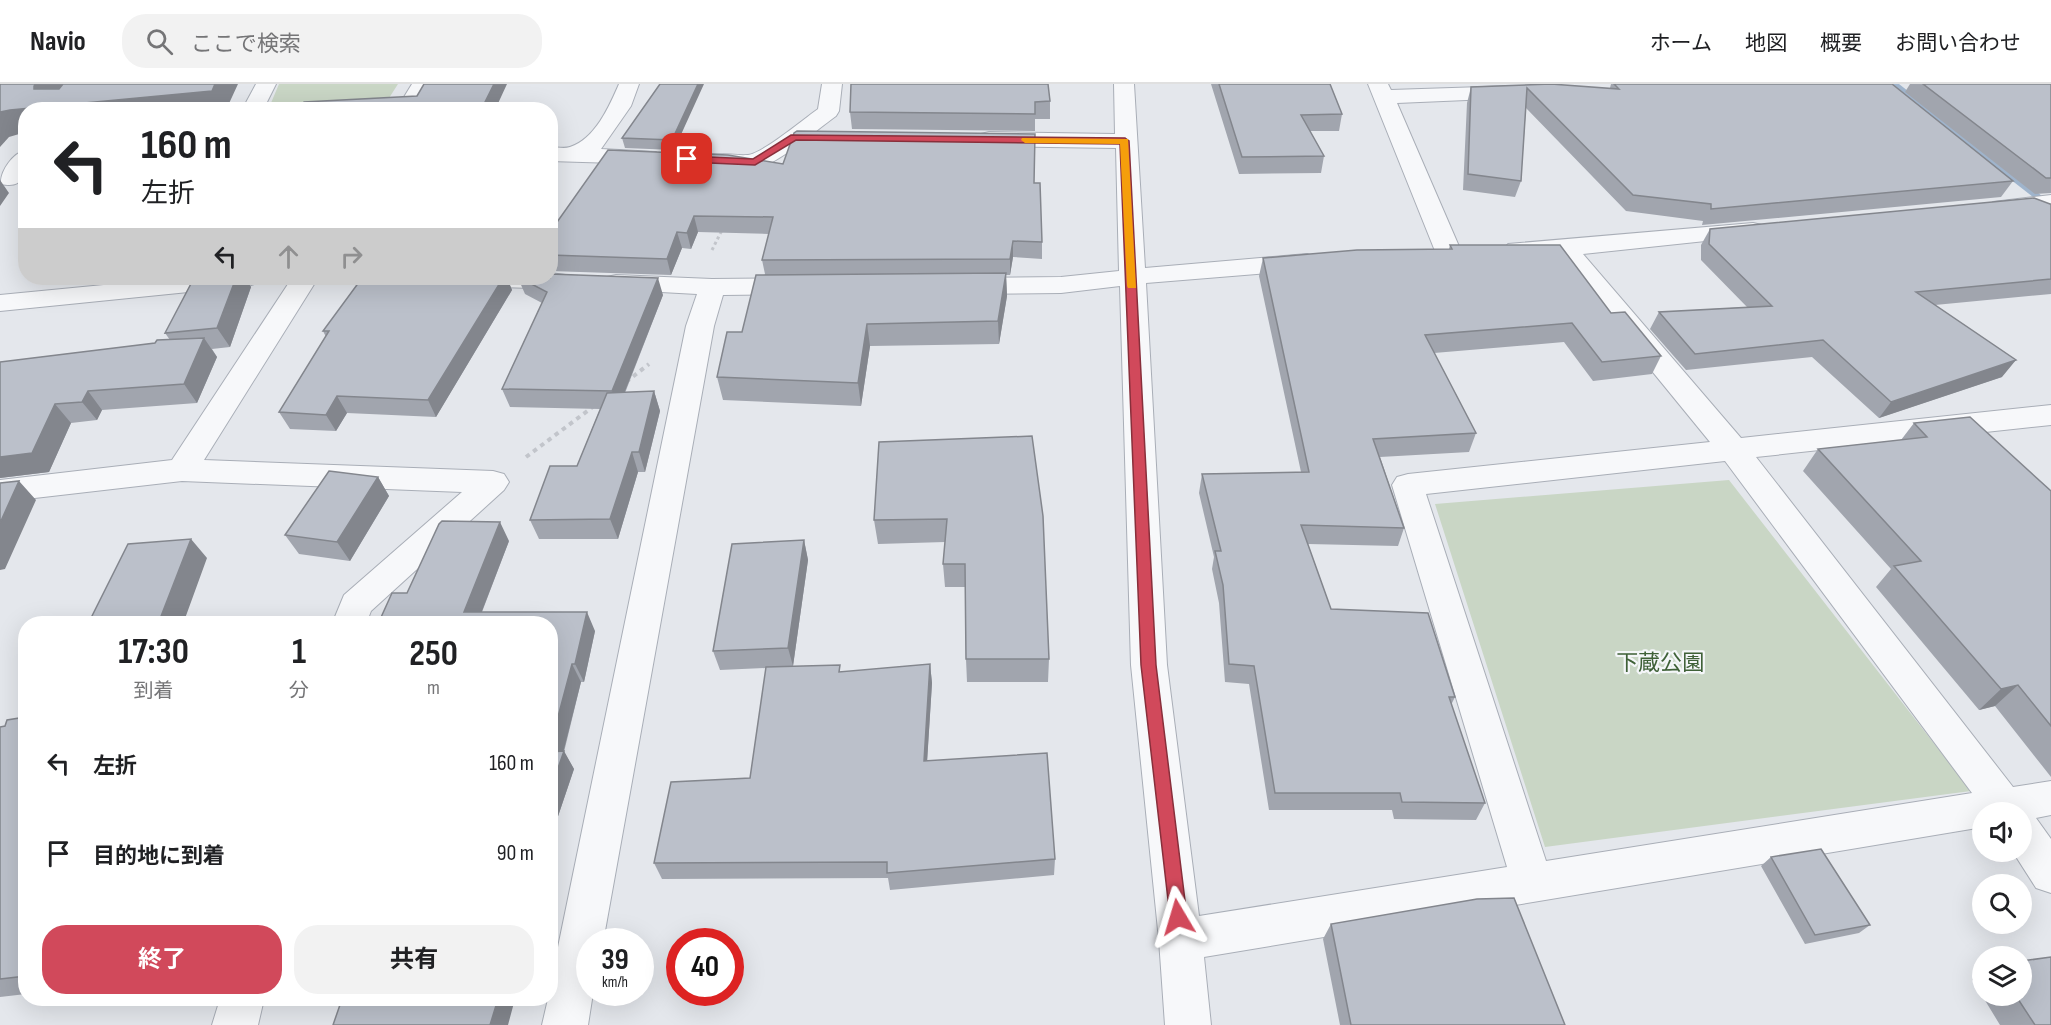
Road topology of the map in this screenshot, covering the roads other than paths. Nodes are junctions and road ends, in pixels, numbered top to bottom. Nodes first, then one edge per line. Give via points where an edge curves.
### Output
1 (266, 84) edge
2 (422, 84) edge
3 (629, 84) edge
4 (832, 84) edge
5 (1124, 84) edge
6 (1533, 84) edge
7 (1382, 91) edge
8 (256, 102) edge
9 (411, 102) edge
10 (794, 137) junction
11 (830, 138) edge
12 (971, 139) edge
13 (1125, 141) junction
14 (562, 154) edge
15 (664, 158) edge
16 (698, 160) edge
17 (1999, 182) edge
18 (2036, 204) edge
19 (1981, 208) edge
20 (2051, 220) edge
21 (1774, 228) edge
22 (1565, 248) junction
23 (1333, 260) edge
24 (1132, 278) junction
25 (558, 281) edge
26 (179, 285) edge
27 (300, 285) edge
28 (817, 286) edge
29 (933, 286) edge
30 (712, 287) junction
31 (0, 303) edge
32 (2051, 415) edge
33 (1732, 448) junction
34 (182, 470) junction
35 (0, 491) edge
36 (352, 616) edge
37 (2051, 798) edge
38 (2001, 802) edge
39 (2032, 807) edge
40 (1972, 821) edge
41 (2032, 846) edge
42 (2051, 874) edge
43 (1532, 881) junction
44 (1181, 940) junction
45 (240, 1006) edge
46 (235, 1025) edge
47 (565, 1025) edge
48 (1188, 1025) edge

1 - 8 street
2 - 9 street
3 - 14 street via 620,106 593,144
4 - 10 street via 828,111
5 - 13 street
6 - 7 street via 1531,91
7 - 22 street via 1460,251
10 - 11 street
10 - 16 street via 755,162
12 - 13 street
13 - 24 street
14 - 15 street
17 - 18 street
18 - 19 street
18 - 20 street
21 - 22 street
22 - 33 street
23 - 24 street
24 - 29 street via 1060,285
24 - 44 street via 1149,665
25 - 30 street
26 - 31 street
27 - 34 street
28 - 30 street
30 - 47 street via 700,326
32 - 33 street
33 - 38 street
33 - 43 street via 1408,485
34 - 35 street
34 - 36 street via 493,482 356,604
37 - 39 street
40 - 43 street
41 - 42 street
43 - 44 street
44 - 48 street
45 - 46 street

